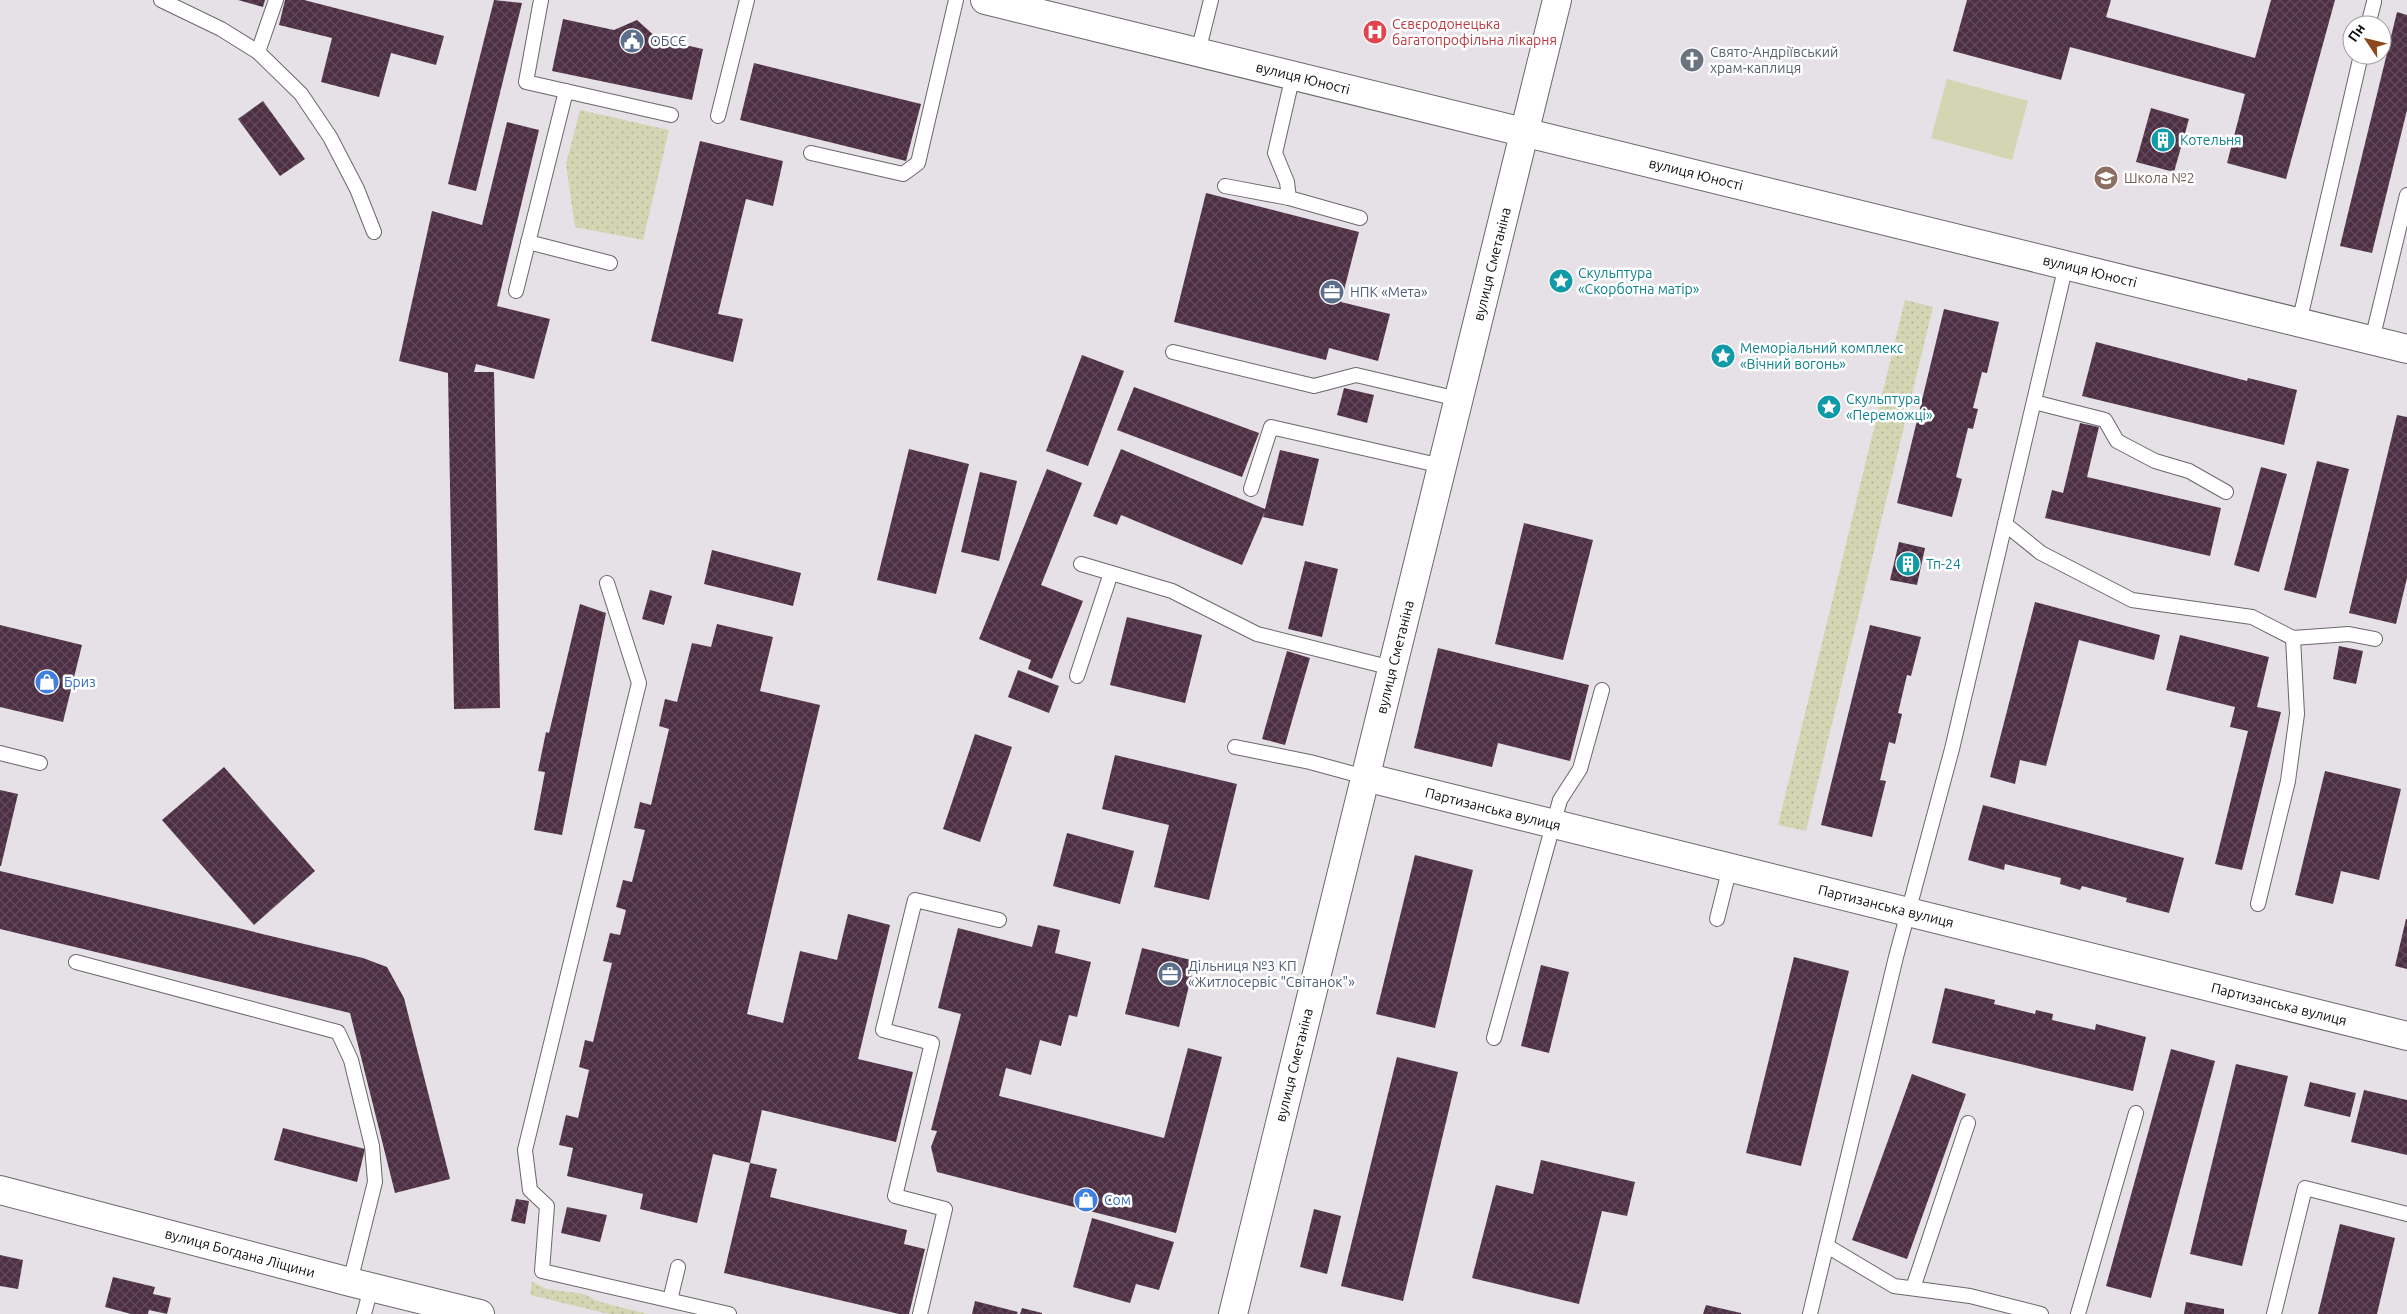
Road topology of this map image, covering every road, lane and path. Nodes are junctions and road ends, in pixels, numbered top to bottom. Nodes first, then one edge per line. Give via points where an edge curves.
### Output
1 (161, 0) edge
2 (276, 0) edge
3 (541, 0) edge
4 (746, 0) edge
5 (956, 0) edge
6 (985, 0) edge
7 (1211, 0) edge
8 (1557, 0) edge
9 (2374, 2) dead end
10 (2371, 15) edge
11 (258, 52) junction
12 (1198, 52) junction
13 (2359, 65) edge
14 (1293, 75) junction
15 (566, 91) junction
16 (671, 116) dead end
17 (718, 116) dead end
18 (1525, 132) junction
19 (811, 152) dead end
20 (1225, 186) dead end
21 (2407, 195) edge
22 (1289, 198) junction
23 (1360, 218) dead end
24 (374, 232) dead end
25 (528, 242) junction
26 (610, 263) dead end
27 (2066, 265) junction
28 (516, 291) dead end
29 (2299, 323) junction
30 (2372, 340) junction
31 (2407, 349) edge
32 (1173, 352) dead end
33 (1458, 399) junction
34 (2034, 402) junction
35 (1442, 466) junction
36 (1251, 489) dead end
37 (2226, 492) dead end
38 (2005, 524) junction
39 (1081, 564) dead end
40 (1111, 573) junction
41 (607, 583) dead end
42 (2293, 638) junction
43 (2375, 639) dead end
44 (1392, 668) junction
45 (1077, 676) dead end
46 (1602, 690) dead end
47 (1235, 747) dead end
48 (0, 753) edge
49 (40, 763) dead end
50 (1365, 777) junction
51 (1553, 824) junction
52 (1730, 867) junction
53 (2258, 904) dead end
54 (1909, 912) junction
55 (1717, 919) dead end
56 (999, 920) dead end
57 (76, 962) dead end
58 (2407, 1036) edge
59 (1494, 1038) dead end
60 (2136, 1113) dead end
61 (1968, 1123) dead end
62 (0, 1190) edge
63 (2407, 1214) edge
64 (1827, 1246) junction
65 (678, 1267) dead end
66 (360, 1285) junction
67 (1912, 1288) junction
68 (670, 1300) junction
69 (2023, 1312) edge
70 (364, 1314) edge
71 (480, 1314) edge
72 (729, 1314) edge
73 (920, 1314) edge
74 (1233, 1314) edge
75 (1810, 1314) edge
76 (2042, 1314) edge
77 (2078, 1314) edge
78 (2274, 1314) edge

1 - 11 lane via 221,29
2 - 11 lane
3 - 15 lane via 526,82
4 - 17 lane
5 - 19 lane via 918,163 902,174
6 - 12 street, вулиця Юності
7 - 12 lane
8 - 18 street, вулиця Сметаніна
9 - 10 lane
11 - 24 lane via 301,94 330,138 357,189
12 - 14 street, вулиця Юності
13 - 29 lane
14 - 18 street, вулиця Юності
14 - 22 lane via 1275,153 1287,182
15 - 16 lane
15 - 25 lane
18 - 27 street, вулиця Юності
18 - 33 street, вулиця Сметаніна
20 - 22 lane
21 - 30 lane
22 - 23 lane
25 - 26 lane
25 - 28 lane
27 - 29 street, вулиця Юності
27 - 34 lane
29 - 30 street, вулиця Юності
30 - 31 street, вулиця Юності
32 - 33 lane via 1314,386 1356,375
33 - 35 street, вулиця Сметаніна
34 - 37 lane via 2105,420 2117,441 2155,461 2189,470
34 - 38 lane
35 - 36 lane via 1271,427
35 - 44 street, вулиця Сметаніна
38 - 42 lane via 2041,553 2132,600 2252,617
38 - 54 lane via 1952,749
39 - 40 lane
40 - 44 lane via 1172,591 1257,634
40 - 45 lane
41 - 68 lane via 639,684 525,1150 530,1190 547,1206 542,1271
42 - 43 lane via 2349,634
42 - 53 lane via 2297,714 2288,781
44 - 50 street, вулиця Сметаніна
46 - 51 lane via 1580,769 1560,800
47 - 50 lane
48 - 49 lane
50 - 51 street, Партизанська вулиця
50 - 74 street, вулиця Сметаніна
51 - 52 street, Партизанська вулиця
51 - 59 lane
52 - 54 street, Партизанська вулиця
52 - 55 lane
54 - 58 street, Партизанська вулиця
54 - 64 lane
56 - 73 lane via 915,900 882,1030 932,1043 895,1196 945,1209
57 - 66 lane via 338,1032 351,1060 372,1146 375,1182
60 - 77 lane
61 - 67 lane
62 - 66 street, вулиця Богдана Ліщини
63 - 78 lane via 2305,1188
64 - 67 lane via 1894,1286
64 - 75 lane
65 - 68 lane
66 - 70 lane
66 - 71 street, вулиця Богдана Ліщини
67 - 69 lane via 1970,1296
68 - 72 lane
69 - 76 lane

